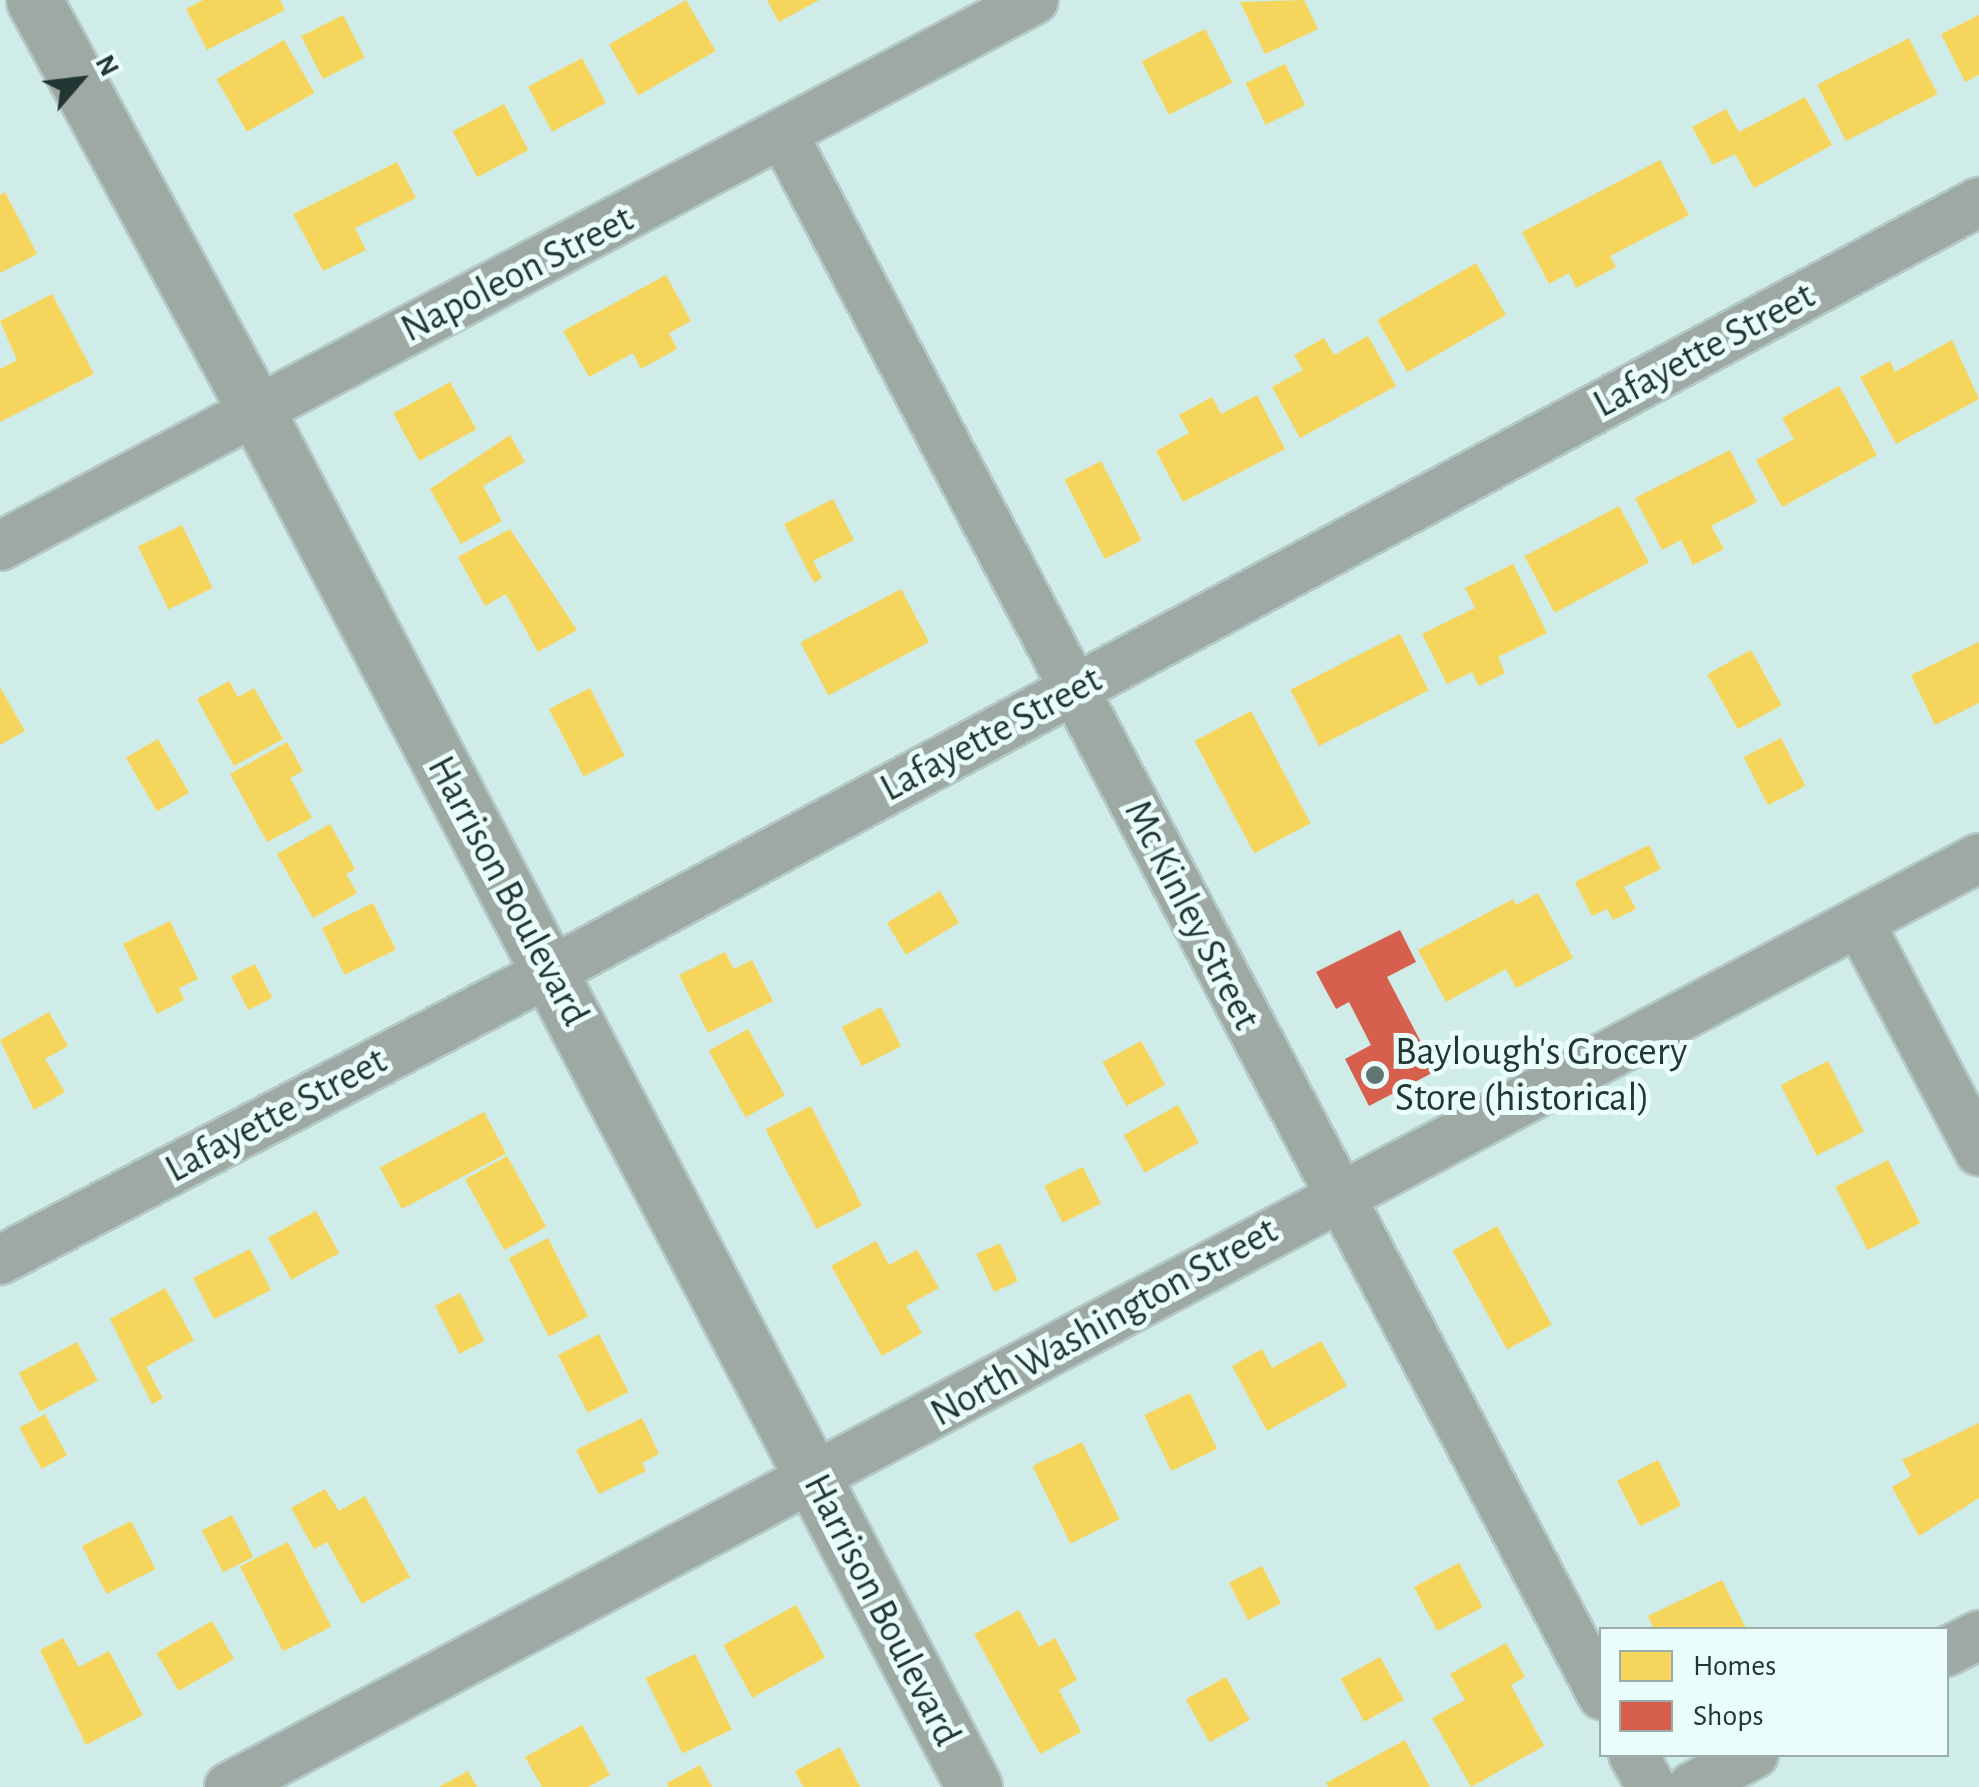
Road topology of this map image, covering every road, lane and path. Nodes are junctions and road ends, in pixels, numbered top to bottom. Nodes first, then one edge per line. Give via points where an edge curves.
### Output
1 (34, 0) edge
2 (1034, 0) edge
3 (784, 136) junction
4 (1979, 202) edge
5 (256, 410) junction
6 (0, 546) edge
7 (1076, 688) junction
8 (1979, 858) edge
9 (1859, 922) junction
10 (550, 972) junction
11 (1979, 1151) edge
12 (1336, 1196) junction
13 (0, 1260) edge
14 (815, 1480) junction
15 (1979, 1635) edge
16 (1949, 1650) edge
17 (1599, 1689) edge
18 (1635, 1757) edge
19 (1748, 1757) edge
20 (229, 1787) edge
21 (974, 1787) edge
22 (1650, 1787) edge
23 (1692, 1787) edge

1 - 5 street, Harrison Boulevard
2 - 3 street, Napoleon Street
3 - 5 street, Napoleon Street
3 - 7 street, Mc Kinley Street
4 - 7 street, Lafayette Street
5 - 6 street, Napoleon Street
5 - 10 street, Harrison Boulevard
7 - 10 street, Lafayette Street
7 - 12 street, Mc Kinley Street
8 - 9 street, North Washington Street
9 - 11 street
9 - 12 street, North Washington Street
10 - 13 street, Lafayette Street
10 - 14 street, Harrison Boulevard
12 - 14 street, North Washington Street
12 - 17 street, Mc Kinley Street
14 - 20 street, North Washington Street
14 - 21 street, Harrison Boulevard
15 - 16 street
18 - 22 street
19 - 23 street

